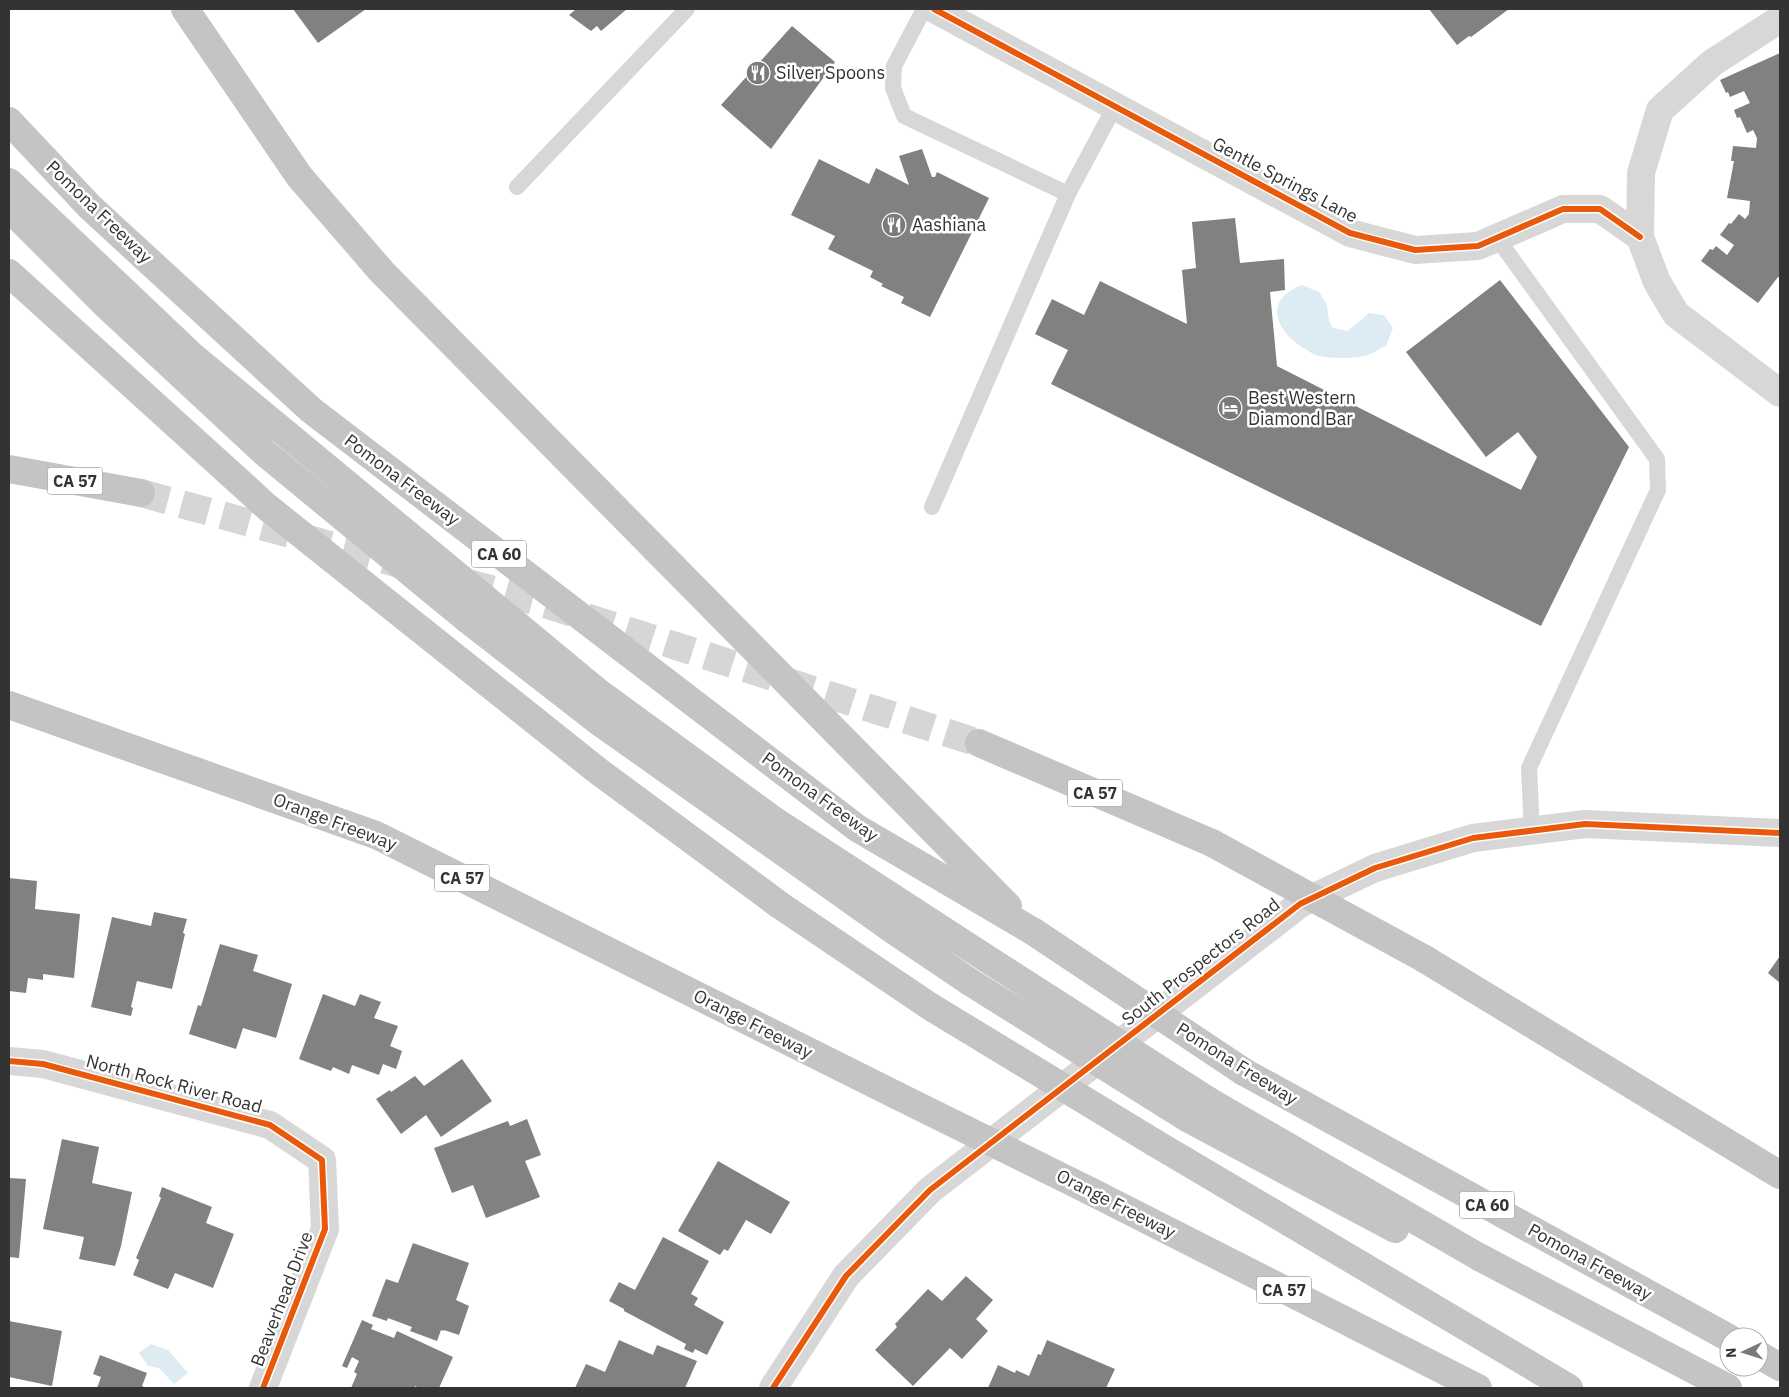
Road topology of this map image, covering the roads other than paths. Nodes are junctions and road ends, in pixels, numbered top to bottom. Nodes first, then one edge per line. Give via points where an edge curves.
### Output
1 (185, 9) edge
2 (687, 9) edge
3 (924, 9) edge
4 (934, 9) edge
5 (1780, 20) edge
6 (1116, 106) junction
7 (9, 121) edge
8 (9, 182) edge
9 (517, 187) dead end
10 (1068, 194) junction
11 (9, 208) edge
12 (1640, 237) junction
13 (1497, 238) junction
14 (9, 272) edge
15 (1780, 393) edge
16 (9, 470) edge
17 (142, 493) tunnel mouth
18 (932, 507) dead end
19 (9, 705) edge
20 (979, 743) tunnel mouth
21 (1532, 831) junction
22 (1780, 833) edge
23 (1034, 932) junction
24 (9, 1061) edge
25 (322, 1160) joint
26 (1780, 1175) edge
27 (1719, 1333) edge
28 (1769, 1361) edge
29 (1780, 1367) edge
30 (263, 1388) edge
31 (773, 1388) edge
32 (1478, 1388) edge
33 (1569, 1388) edge
34 (1692, 1388) edge
35 (1728, 1388) edge

1 - 23 highway via 299,176 382,272
2 - 9 lane
3 - 10 lane via 894,66 893,88 904,116
4 - 6 street, Gentle Springs Lane
5 - 12 street via 1712,63 1660,110 1641,173
6 - 10 lane
6 - 13 street, Gentle Springs Lane via 1350,233 1415,250 1478,246
7 - 23 highway, Pomona Freeway / CA 60 via 90,207 311,410 857,828
8 - 35 highway, bridge via 191,355 598,692 775,820 1209,1100 1479,1257
10 - 18 lane
11 - 34 highway, bridge via 107,306 265,452 468,620 598,720 896,932 1187,1118
12 - 13 street, Gentle Springs Lane via 1600,209 1563,209
12 - 15 street via 1656,282 1676,314
13 - 21 lane via 1658,459 1658,490 1529,768
14 - 33 highway, bridge via 266,507 598,771 782,906 931,1007
16 - 17 highway, CA 57
19 - 32 highway, Orange Freeway / CA 57, bridge via 376,835
20 - 26 highway, CA 57, bridge via 1212,843 1422,958
21 - 22 street, South Prospectors Road via 1585,824
21 - 31 street, South Prospectors Road via 1473,838 1375,868 1300,904 930,1190 846,1276
23 - 27 highway, Pomona Freeway / CA 60, bridge via 1244,1072
24 - 25 street, North Rock River Road via 42,1064 270,1125
25 - 30 street, Beaverhead Drive via 325,1229
28 - 29 highway

